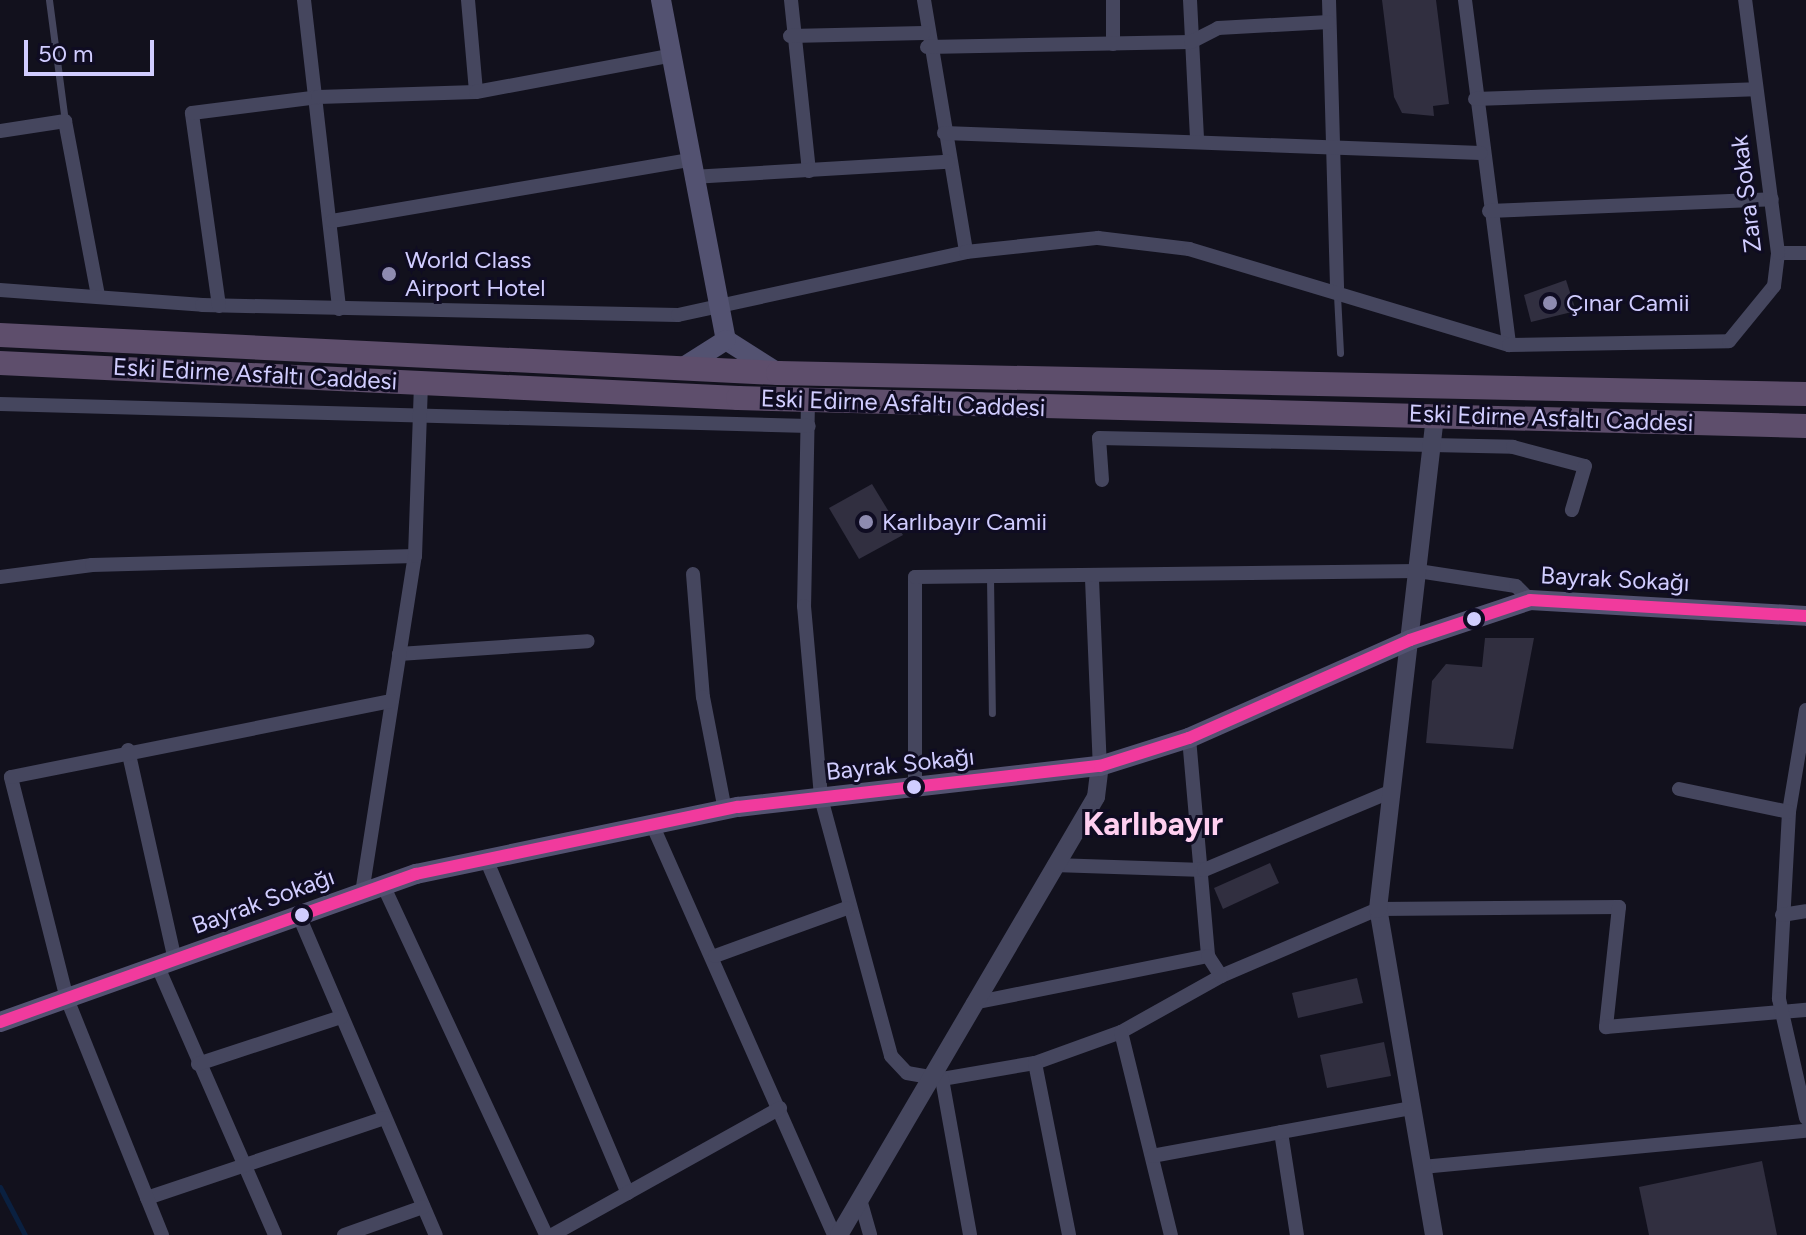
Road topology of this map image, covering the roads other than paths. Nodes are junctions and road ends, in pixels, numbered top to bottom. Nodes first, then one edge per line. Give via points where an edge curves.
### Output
1 (49, 0) edge
2 (304, 0) edge
3 (468, 0) edge
4 (661, 0) edge
5 (791, 0) edge
6 (924, 0) edge
7 (1113, 0) edge
8 (1190, 0) edge
9 (1329, 0) edge
10 (1465, 0) edge
11 (1745, 0) edge
12 (1329, 22) junction
13 (790, 36) junction
14 (925, 40) junction
15 (1191, 42) junction
16 (1113, 44) junction
17 (668, 56) junction
18 (1755, 89) junction
19 (476, 92) junction
20 (318, 97) junction
21 (1475, 99) junction
22 (65, 121) junction
23 (0, 131) edge
24 (944, 133) junction
25 (1197, 139) junction
26 (1332, 142) junction
27 (1481, 153) junction
28 (948, 162) junction
29 (689, 169) junction
30 (809, 171) junction
31 (1772, 199) junction
32 (1489, 211) junction
33 (332, 221) junction
34 (966, 252) junction
35 (1778, 253) junction
36 (1806, 253) edge
37 (1337, 288) junction
38 (0, 290) edge
39 (98, 295) junction
40 (219, 306) junction
41 (339, 309) junction
42 (723, 311) junction
43 (0, 335) edge
44 (726, 340) junction
45 (1509, 345) junction
46 (1340, 353) dead end
47 (0, 363) edge
48 (682, 368) junction
49 (778, 373) junction
50 (421, 382) junction
51 (1806, 394) edge
52 (808, 401) junction
53 (0, 404) edge
54 (1435, 414) junction
55 (418, 419) junction
56 (1765, 425) junction
57 (809, 426) junction
58 (1806, 426) edge
59 (1806, 433) edge
60 (1432, 445) junction
61 (1102, 480) dead end
62 (1572, 510) dead end
63 (415, 556) junction
64 (1418, 571) junction
65 (693, 574) dead end
66 (0, 577) edge
67 (990, 577) junction
68 (1092, 579) junction
69 (1530, 600) junction
70 (1806, 616) edge
71 (1410, 640) junction
72 (588, 641) dead end
73 (399, 654) junction
74 (391, 701) junction
75 (1806, 710) edge
76 (992, 713) dead end
77 (1189, 738) junction
78 (1803, 748) edge
79 (128, 750) junction
80 (1100, 766) junction
81 (915, 788) junction
82 (1679, 789) dead end
83 (1392, 791) junction
84 (821, 798) junction
85 (725, 810) junction
86 (1789, 812) junction
87 (652, 824) junction
88 (486, 859) junction
89 (1054, 865) junction
90 (1204, 870) junction
91 (383, 885) junction
92 (362, 893) junction
93 (847, 908) junction
94 (1378, 909) junction
95 (1806, 911) edge
96 (1782, 915) junction
97 (299, 916) junction
98 (715, 956) junction
99 (1208, 956) junction
100 (166, 964) junction
101 (1221, 976) junction
102 (67, 999) junction
103 (973, 1003) junction
104 (1806, 1010) edge
105 (1782, 1015) junction
106 (341, 1017) junction
107 (0, 1022) edge
108 (1121, 1032) junction
109 (1035, 1063) junction
110 (198, 1064) junction
111 (935, 1079) junction
112 (780, 1108) junction
113 (1411, 1108) junction
114 (385, 1118) junction
115 (1806, 1118) edge
116 (1806, 1131) edge
117 (1281, 1132) junction
118 (1152, 1156) junction
119 (243, 1165) junction
120 (1422, 1167) junction
121 (628, 1193) junction
122 (147, 1198) junction
123 (861, 1203) junction
124 (423, 1207) junction
125 (162, 1235) edge
126 (275, 1235) edge
127 (344, 1235) edge
128 (436, 1235) edge
129 (546, 1235) edge
130 (552, 1235) edge
131 (836, 1235) edge
132 (870, 1235) edge
133 (970, 1235) edge
134 (1069, 1235) edge
135 (1171, 1235) edge
136 (1297, 1235) edge
137 (1434, 1235) edge

1 - 22 lane
2 - 20 street
3 - 19 street
4 - 17 main road
5 - 13 street
6 - 14 street
7 - 16 street
8 - 15 street
9 - 12 street
10 - 21 street
11 - 18 street, Zara Sokak
12 - 15 street via 1218,28
12 - 26 street
13 - 14 street
13 - 30 street
14 - 16 street
14 - 24 street
15 - 16 street
15 - 25 street
17 - 19 street
17 - 29 main road
18 - 21 street
18 - 31 street, Zara Sokak
19 - 20 street
20 - 33 street
20 - 40 street via 192,113
21 - 27 street
22 - 23 street
22 - 39 street
24 - 25 street
24 - 28 street
25 - 26 street
26 - 27 street
26 - 37 street
27 - 32 street
28 - 30 street
28 - 34 street
29 - 30 street
29 - 33 street
29 - 42 main road
31 - 32 street
31 - 35 street, Zara Sokak
32 - 45 street
33 - 41 street
34 - 37 street via 1098,238 1189,249
34 - 42 street
35 - 36 street
35 - 45 street, Zara Sokak via 1774,286 1729,341
37 - 45 street via 1426,324
37 - 46 lane
38 - 39 street
39 - 40 street
40 - 41 street
41 - 42 street
42 - 44 main road
43 - 48 highway, Eski Edirne Asfaltı Caddesi
44 - 48 main road
44 - 49 main road
47 - 50 highway, Eski Edirne Asfaltı Caddesi
48 - 49 highway, Eski Edirne Asfaltı Caddesi
49 - 51 highway, Eski Edirne Asfaltı Caddesi
50 - 52 highway, Eski Edirne Asfaltı Caddesi
50 - 55 street
52 - 54 highway, Eski Edirne Asfaltı Caddesi
52 - 57 street
53 - 55 street, Eski Edirne Asfaltı Caddesi
54 - 56 highway, Eski Edirne Asfaltı Caddesi
54 - 60 street
55 - 57 street, Eski Edirne Asfaltı Caddesi
55 - 63 street
56 - 58 highway, Eski Edirne Asfaltı Caddesi
56 - 59 highway
57 - 84 street via 804,606
60 - 61 street, Eski Edirne Asfaltı Caddesi via 1099,438
60 - 62 street, Eski Edirne Asfaltı Caddesi via 1513,447 1585,466
60 - 64 street
63 - 66 street via 92,565
63 - 73 street
64 - 68 street
64 - 69 street via 1516,586
64 - 71 street
65 - 85 street via 703,697
67 - 68 street
67 - 76 lane
67 - 81 street via 915,577
68 - 80 street
69 - 70 main road, Bayrak Sokağı
69 - 71 main road, Bayrak Sokağı
71 - 77 main road, Bayrak Sokağı
71 - 83 street
72 - 73 street
73 - 74 street
74 - 79 street
74 - 92 street
75 - 78 street
77 - 80 main road, Bayrak Sokağı
77 - 90 street
78 - 86 street
79 - 100 street
79 - 102 street via 11,777
80 - 81 main road, Bayrak Sokağı
80 - 89 street via 1096,797
81 - 84 main road, Bayrak Sokağı
82 - 86 street
83 - 90 street
83 - 94 street
84 - 85 main road, Bayrak Sokağı
84 - 93 street
85 - 87 main road, Bayrak Sokağı
86 - 96 street
87 - 88 main road, Bayrak Sokağı
87 - 98 street
88 - 91 main road, Bayrak Sokağı
88 - 121 street
89 - 90 street
89 - 103 street
90 - 99 street
91 - 92 main road, Bayrak Sokağı
91 - 129 street
92 - 97 main road, Bayrak Sokağı
93 - 98 street
93 - 111 street via 891,1056 907,1073
94 - 101 street
94 - 105 street via 1619,907 1606,1027
94 - 113 street
95 - 96 street
96 - 105 street
97 - 100 main road, Bayrak Sokağı
97 - 106 street
98 - 112 street
99 - 101 street
99 - 103 street
100 - 102 main road, Bayrak Sokağı
100 - 110 street
101 - 108 street
102 - 107 main road, Bayrak Sokağı
102 - 122 street
103 - 111 street
104 - 105 street
105 - 115 street
106 - 110 street
106 - 114 street
108 - 109 street
108 - 118 street
109 - 111 street
109 - 134 street
110 - 119 street
111 - 123 street
111 - 133 street
112 - 121 street
112 - 131 street
113 - 117 street
113 - 120 street
114 - 119 street
114 - 124 street
116 - 120 street
117 - 118 street
117 - 136 street
118 - 135 street
119 - 122 street
119 - 126 street
120 - 137 street
121 - 130 street
122 - 125 street
123 - 131 street
123 - 132 street
124 - 127 street
124 - 128 street

